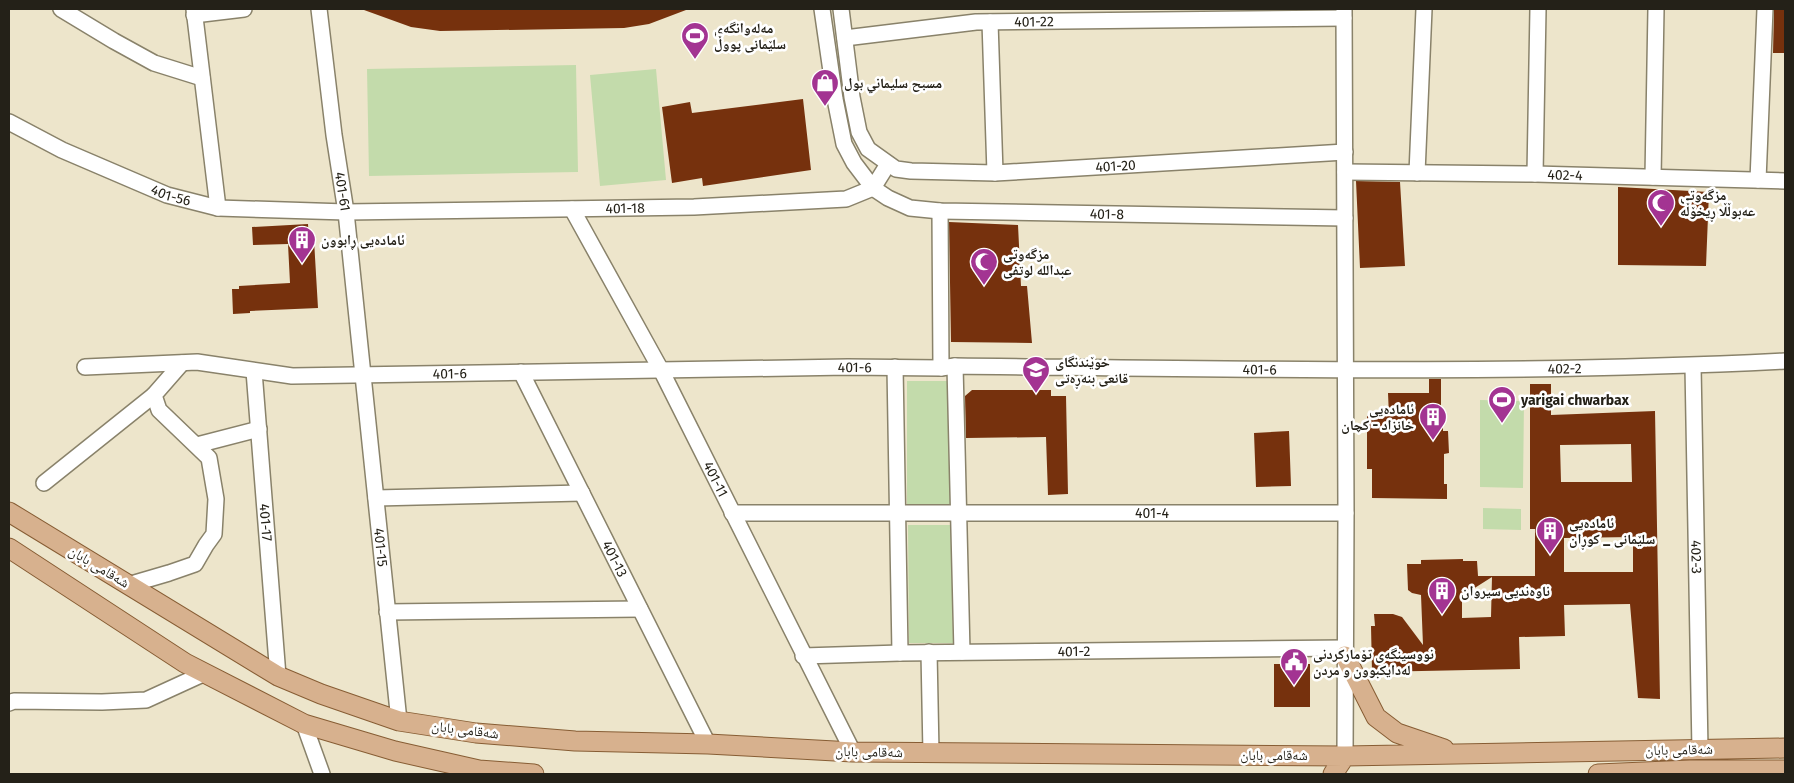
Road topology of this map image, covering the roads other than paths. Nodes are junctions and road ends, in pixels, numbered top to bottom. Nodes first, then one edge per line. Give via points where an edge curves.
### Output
1 (61, 9) edge
2 (244, 9) edge
3 (319, 9) edge
4 (822, 9) edge
5 (841, 9) edge
6 (1424, 9) edge
7 (1538, 9) edge
8 (1656, 9) edge
9 (1765, 9) edge
10 (194, 12) edge
11 (1344, 13) edge
12 (980, 18) edge
13 (846, 38) junction
14 (202, 78) junction
15 (9, 122) edge
16 (1345, 152) junction
17 (888, 164) junction
18 (1345, 172) junction
19 (994, 173) junction
20 (1417, 174) junction
21 (1535, 174) junction
22 (1653, 177) junction
23 (1758, 180) junction
24 (1785, 181) edge
25 (873, 188) junction
26 (218, 208) junction
27 (572, 209) junction
28 (940, 211) junction
29 (346, 212) junction
30 (1345, 218) junction
31 (1785, 361) edge
32 (182, 363) junction
33 (1693, 366) junction
34 (85, 367) dead end
35 (948, 367) junction
36 (895, 368) junction
37 (661, 370) junction
38 (1345, 370) junction
39 (254, 371) junction
40 (522, 372) junction
41 (364, 375) junction
42 (154, 395) junction
43 (259, 429) junction
44 (197, 446) junction
45 (44, 483) dead end
46 (582, 493) junction
47 (376, 498) junction
48 (9, 512) edge
49 (732, 513) junction
50 (958, 513) junction
51 (1346, 513) junction
52 (897, 514) junction
53 (9, 548) edge
54 (128, 585) junction
55 (640, 609) junction
56 (387, 612) junction
57 (929, 652) junction
58 (962, 652) junction
59 (1345, 652) junction
60 (900, 653) junction
61 (803, 656) junction
62 (205, 673) junction
63 (278, 676) junction
64 (9, 703) edge
65 (399, 721) junction
66 (304, 724) junction
67 (708, 744) junction
68 (1785, 748) edge
69 (1700, 750) junction
70 (853, 752) junction
71 (930, 753) junction
72 (1457, 754) junction
73 (1344, 756) junction
74 (1785, 770) edge
75 (1690, 772) edge
76 (322, 774) edge
77 (534, 774) edge
78 (1332, 774) edge
79 (1348, 774) edge
80 (1598, 774) edge

1 - 14 street via 154,63
2 - 10 street
3 - 29 street, 401-61
4 - 25 street, 401-8 via 844,144
5 - 13 street
6 - 20 street
7 - 21 street
8 - 22 street
9 - 23 street
10 - 14 street
11 - 12 street, 401-22
11 - 16 street
12 - 13 street, 401-22
12 - 19 street
13 - 17 street via 859,132 868,149
14 - 26 street
15 - 26 street, 401-56 via 62,150 166,195
16 - 18 street
16 - 19 street, 401-20
17 - 19 street, 401-20 via 911,171
17 - 25 street
18 - 20 street, 402-4
18 - 30 street
20 - 21 street, 402-4
21 - 22 street, 402-4
22 - 23 street, 402-4
23 - 24 street, 402-4
25 - 27 street, 401-18 via 846,199
25 - 28 street, 401-8 via 910,208
26 - 29 street, 401-56
27 - 29 street, 401-18
27 - 37 street, 401-11
28 - 30 street, 401-8
28 - 35 street
29 - 41 street, 401-61
30 - 38 street
31 - 33 street, 402-2
32 - 34 street
32 - 39 street via 197,362
32 - 42 street
33 - 38 street, 402-2
33 - 69 street, 402-3
35 - 36 street, 401-6
35 - 38 street, 401-6
35 - 50 street
36 - 37 street, 401-6
36 - 52 street
37 - 40 street, 401-6
37 - 49 street, 401-11
38 - 51 street
39 - 41 street, 401-6 via 292,376
39 - 43 street, 401-17
40 - 41 street, 401-6
40 - 46 street, 401-13
41 - 47 street, 401-15
42 - 44 street via 159,410
42 - 45 street
43 - 44 street
43 - 63 street, 401-17
44 - 54 street via 210,458 216,499 214,534 195,564
46 - 47 street
46 - 55 street, 401-13
47 - 56 street, 401-15
48 - 54 main road, شەقامی بابان
49 - 52 street, 401-4
49 - 61 street, 401-11
50 - 51 street, 401-4
50 - 52 street, 401-4
50 - 58 street
51 - 59 street
52 - 60 street
53 - 62 main road
54 - 63 main road, شەقامی بابان
55 - 56 street
55 - 67 street, 401-13
56 - 65 street, 401-15
57 - 58 street, 401-2
57 - 60 street, 401-2
57 - 71 street
58 - 59 street, 401-2
59 - 72 main road via 1376,717 1397,733
59 - 73 street
60 - 61 street, 401-2
61 - 70 street, 401-11
62 - 64 street via 146,700
62 - 66 main road
63 - 65 main road, شەقامی بابان
65 - 67 main road, شەقامی بابان via 575,741
66 - 76 street
66 - 77 main road via 395,751 479,770
67 - 70 main road, شەقامی بابان
68 - 69 main road, شەقامی بابان
69 - 72 main road, شەقامی بابان
70 - 71 main road, شەقامی بابان
71 - 73 main road, شەقامی بابان
72 - 73 main road, شەقامی بابان
73 - 78 main road
73 - 79 main road
74 - 75 main road, شەقامی بابان
75 - 80 main road, شەقامی بابان

